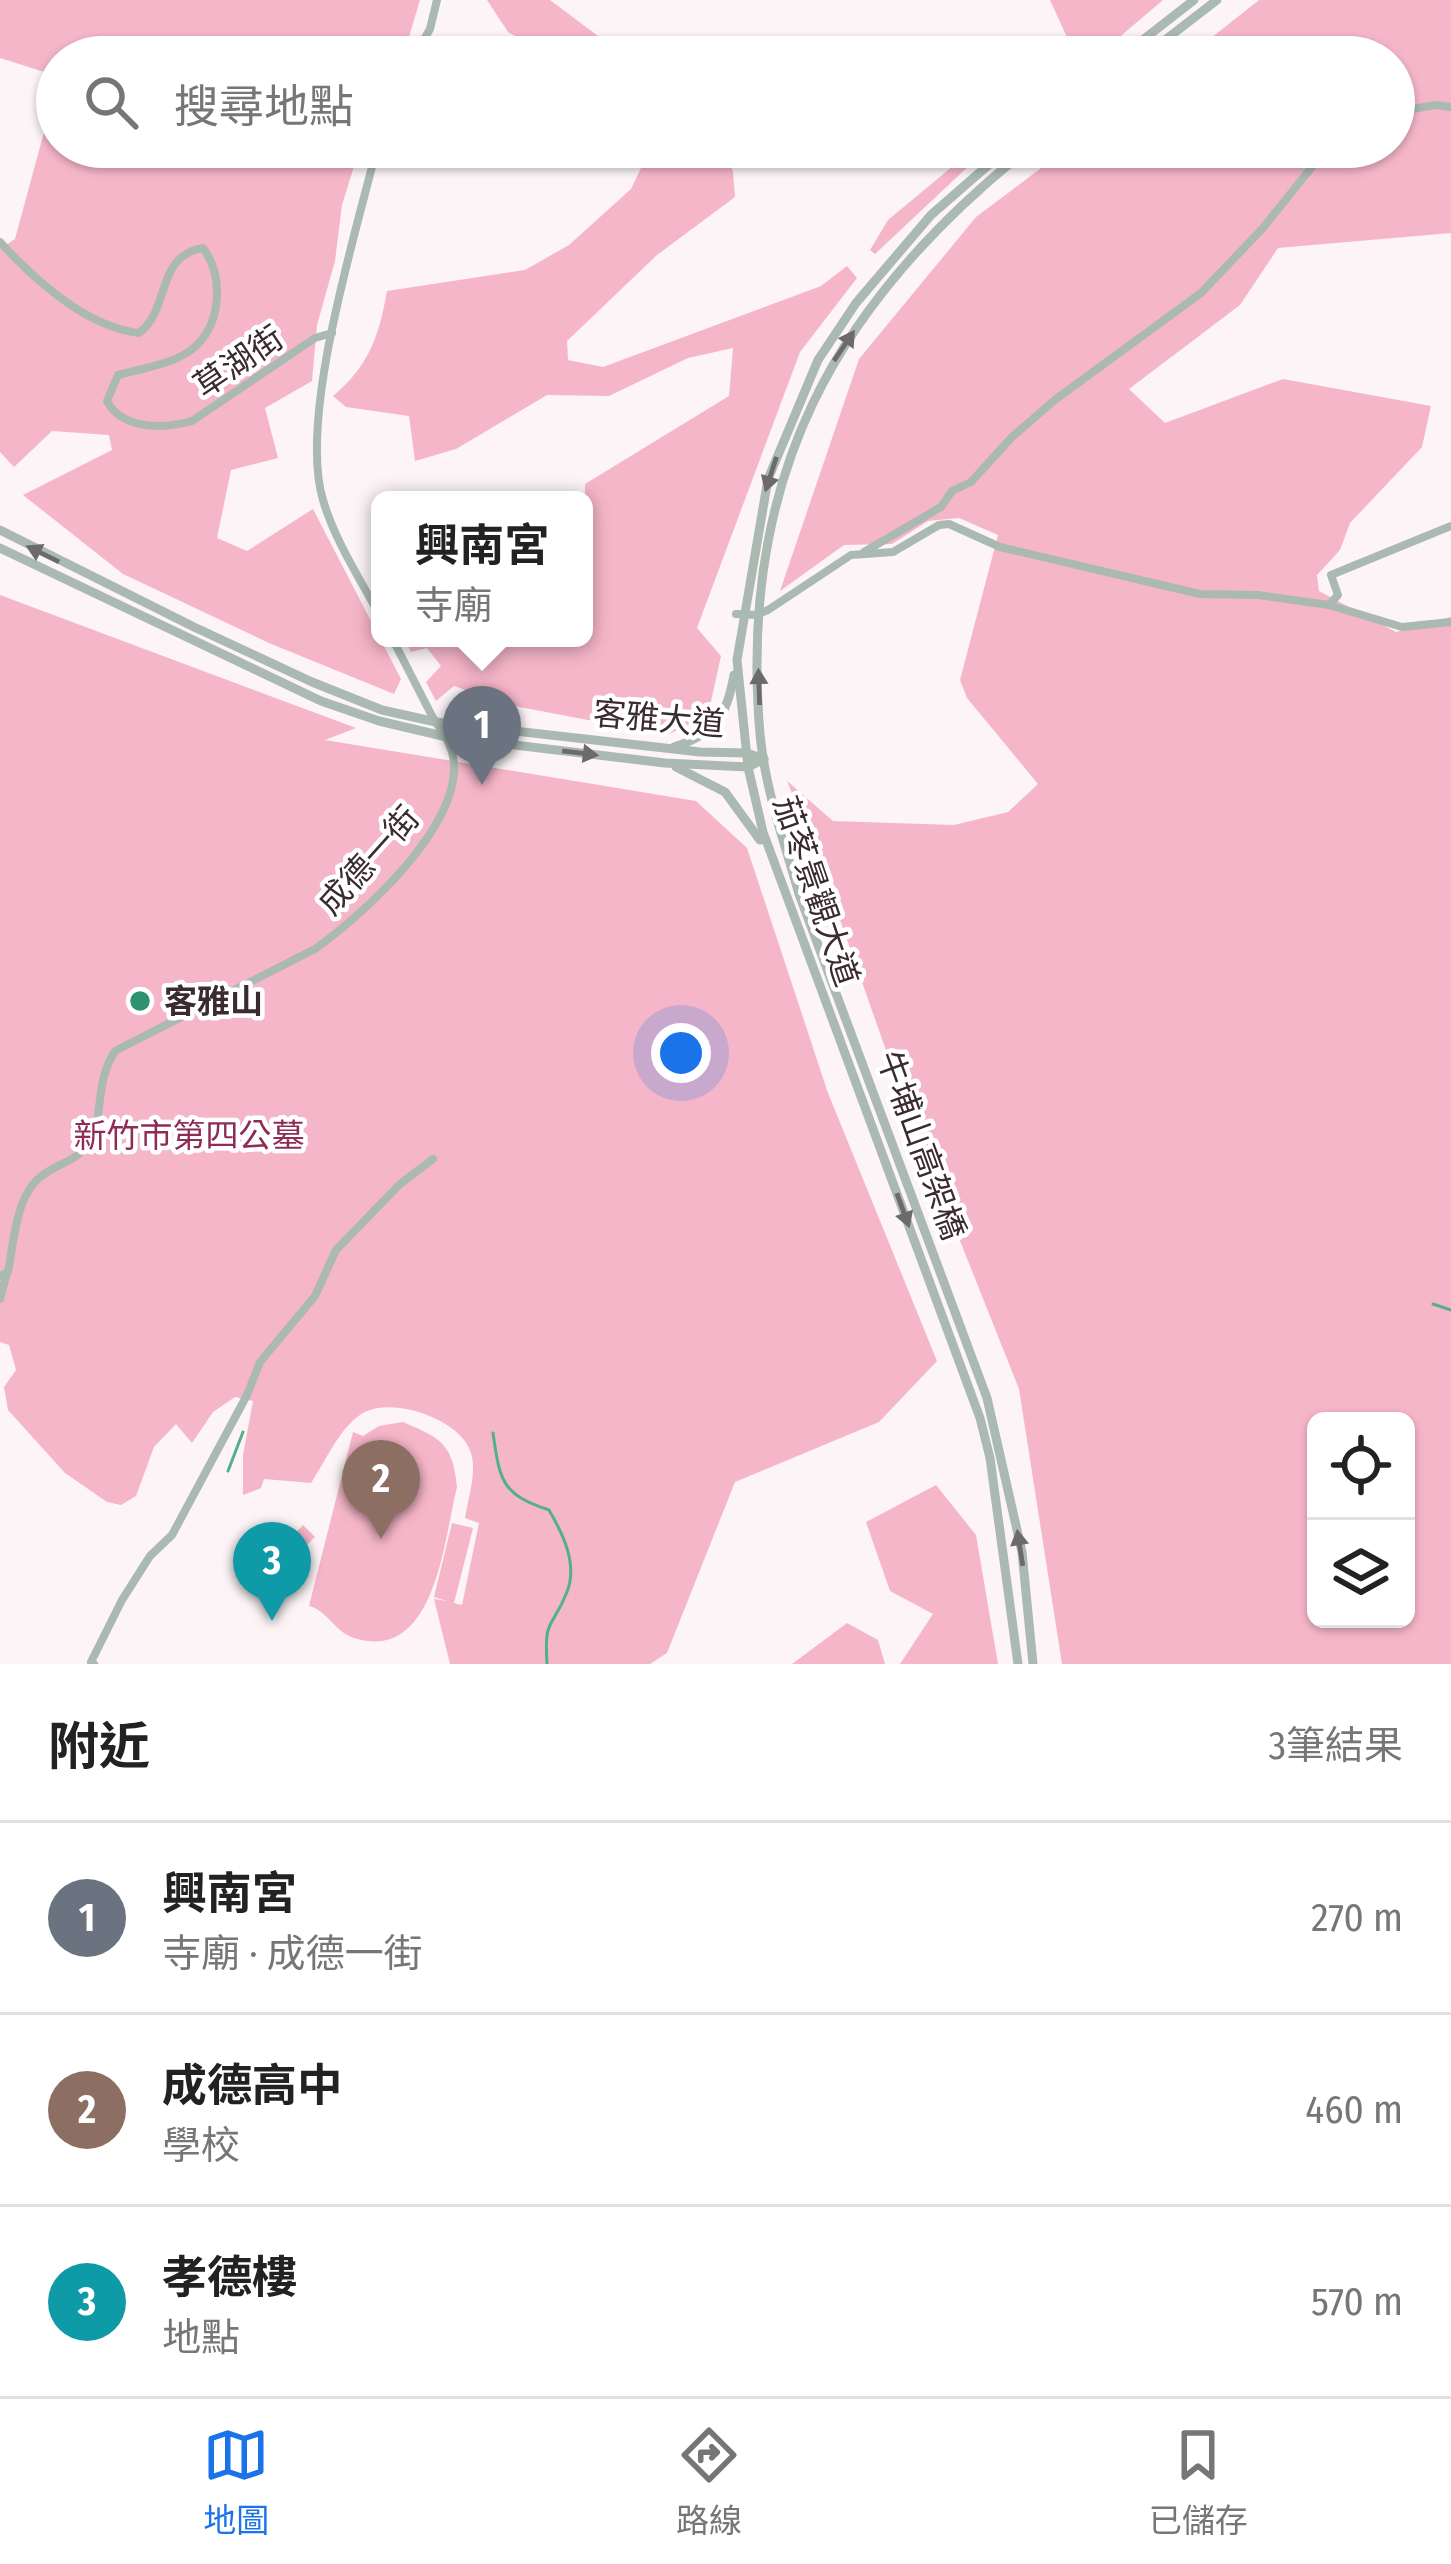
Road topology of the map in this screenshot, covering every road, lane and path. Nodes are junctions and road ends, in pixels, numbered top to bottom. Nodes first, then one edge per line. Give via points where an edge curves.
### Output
1 (437, 0) edge
2 (1194, 0) edge
3 (1217, 0) edge
4 (426, 36) edge
5 (1148, 36) edge
6 (1171, 36) edge
7 (1451, 107) edge
8 (1415, 108) edge
9 (372, 168) edge
10 (985, 168) edge
11 (1005, 168) edge
12 (1311, 168) edge
13 (0, 242) edge
14 (332, 333) junction
15 (1451, 526) edge
16 (0, 530) edge
17 (0, 548) edge
18 (851, 555) junction
19 (371, 598) edge
20 (1329, 605) junction
21 (746, 614) junction
22 (1451, 622) edge
23 (397, 647) edge
24 (737, 660) junction
25 (436, 722) junction
26 (447, 737) junction
27 (669, 748) junction
28 (747, 753) junction
29 (764, 759) junction
30 (665, 763) junction
31 (748, 767) junction
32 (774, 865) junction
33 (845, 1016) joint
34 (834, 1021) joint
35 (434, 1159) dead end
36 (4, 1274) edge
37 (0, 1299) edge
38 (94, 1664) edge
39 (1018, 1664) edge
40 (1033, 1664) edge

1 - 4 street
2 - 5 street
3 - 6 street
7 - 8 street
9 - 14 street
10 -> 21 street, 茄苳景觀大道 via 878,273 818,360 768,479
21 -> 11 street, 茄苳景觀大道 via 796,440 832,364 938,224
12 - 18 street via 1201,293 1056,399 941,507
13 - 14 street, 草湖街 via 60,298 125,332 153,323 173,263 187,251 203,248 211,259 218,297 210,324 182,354 118,376 107,401 125,422 193,421
14 - 19 street via 319,412 322,498
15 - 20 street via 1331,574 1338,596
25 -> 16 street, 客雅大道 via 311,682
17 - 26 street, 客雅大道 via 321,700
18 - 20 street via 893,552 949,524 1000,547 1200,595
18 - 21 street
20 - 22 street via 1402,627
21 - 24 street, 茄苳景觀大道
29 -> 21 street, 茄苳景觀大道
23 - 25 street
24 - 27 street via 724,716 699,739
24 - 28 street, 茄苳景觀大道
25 - 26 street
25 - 27 street, 客雅大道
26 -> 30 street, 客雅大道
26 - 36 street, 成德一街 via 454,764 447,803 408,861 342,929 274,973 116,1051 98,1096 93,1139 79,1156 38,1177 21,1206
27 - 28 street, 客雅大道
28 - 29 street, 客雅大道
28 - 31 street, 茄苳景觀大道
29 - 31 street, 客雅大道
29 - 33 street, 茄苳景觀大道 via 800,894
30 - 31 street, 客雅大道
30 - 32 street via 725,793
31 - 32 street, 茄苳景觀大道
32 - 34 street, 茄苳景觀大道
40 -> 33 street, 牛埔山高架橋 via 1022,1552 987,1398
34 -> 39 street, 牛埔山高架橋 via 980,1418
35 - 38 street via 336,1250 315,1296 260,1362 172,1535 122,1600
36 - 37 street, 成德一街

